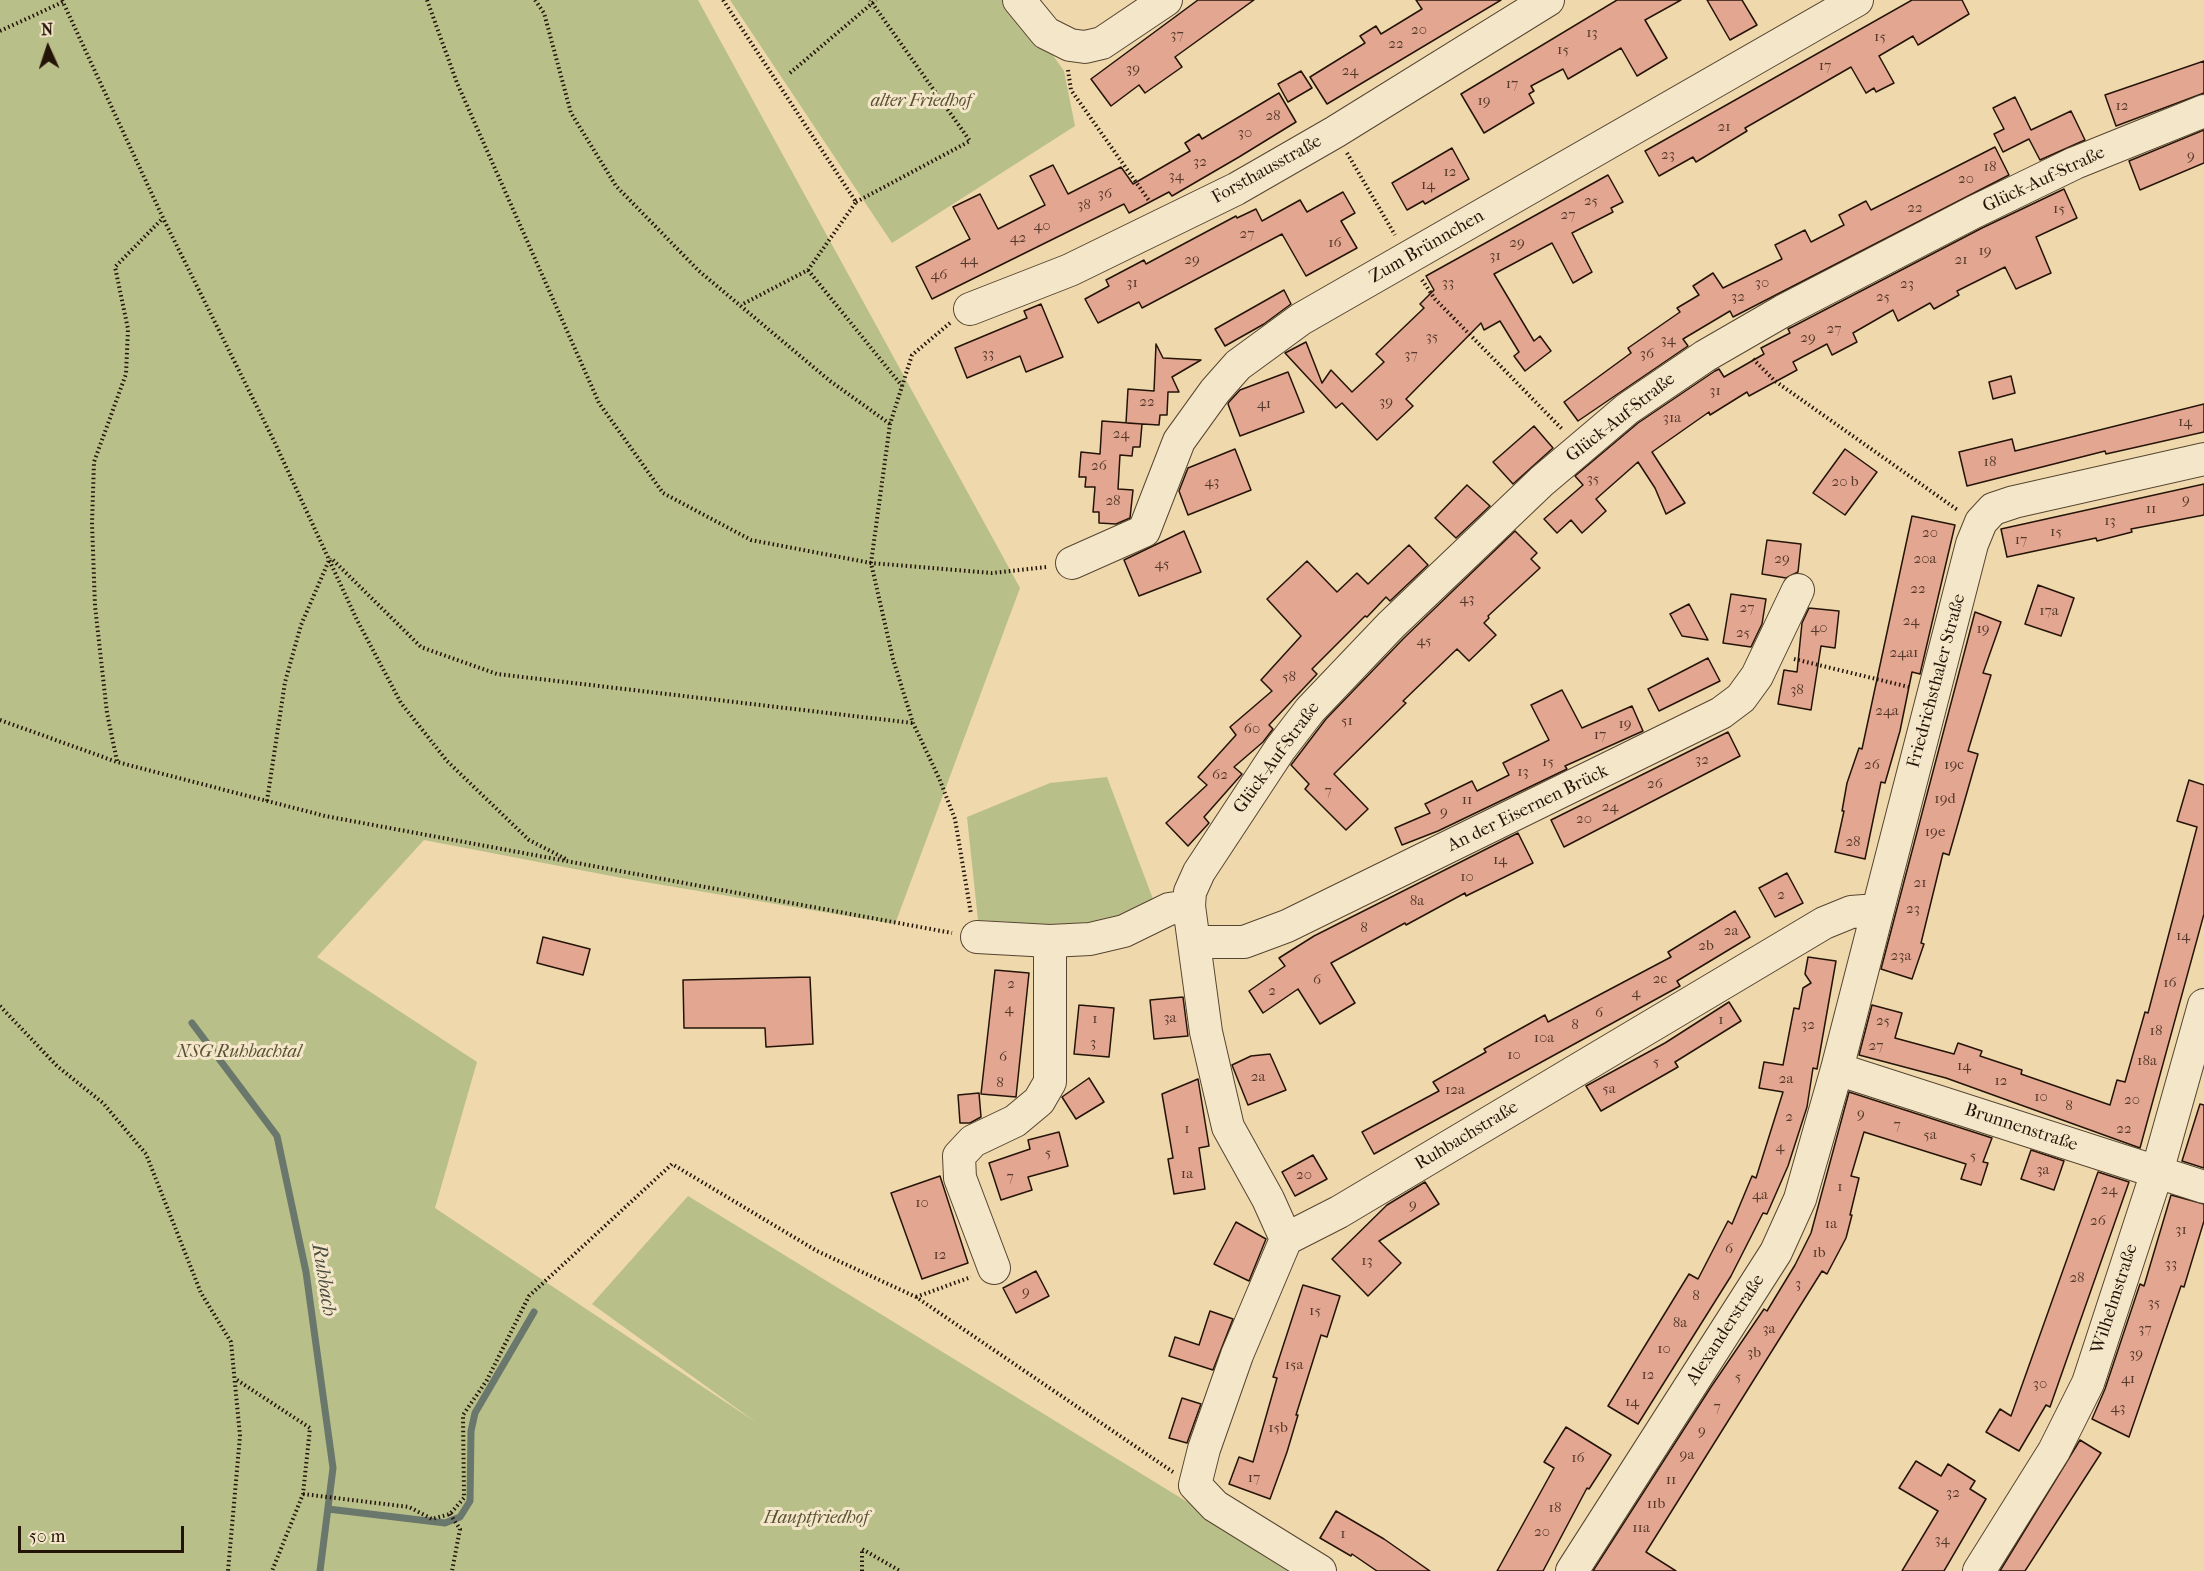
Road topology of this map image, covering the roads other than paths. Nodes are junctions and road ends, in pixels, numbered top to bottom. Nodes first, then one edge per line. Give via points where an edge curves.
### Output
1 (1019, 0) edge
2 (1166, 0) edge
3 (1548, 0) edge
4 (1857, 0) edge
5 (2204, 111) edge
6 (970, 309) road end
7 (2204, 459) edge
8 (1072, 563) road end
9 (1798, 590) dead end
10 (1189, 906) junction
11 (1877, 910) junction
12 (977, 937) road end
13 (1050, 941) junction
14 (1196, 942) junction
15 (2204, 1005) edge
16 (1837, 1069) junction
17 (2157, 1172) junction
18 (2204, 1187) edge
19 (1286, 1239) junction
20 (994, 1268) road end
21 (1320, 1571) edge
22 (1572, 1571) edge
23 (1979, 1571) edge

1 - 2 street via 1046,33 1070,45 1085,47 1102,43
3 - 6 street, Forsthausstraße via 1236,189 1070,270
4 - 8 street, Zum Brünnchen via 1301,320 1238,365 1179,441 1144,531
5 - 10 street, Glück-Auf-Straße via 2075,163 1974,212 1737,337 1627,409 1580,447 1391,625 1310,710 1204,864 1190,892
7 - 11 street, Friedrichsthaler Straße via 2014,502 1993,509 1981,522
9 - 14 street, An der Eisernen Brück via 1770,653 1741,698 1721,713 1287,926 1244,942
10 - 13 street via 1169,909 1124,931 1090,939
10 - 14 street
11 - 16 street, Friedrichsthaler Straße
11 - 19 street, Ruhbachstraße via 1851,912 1824,923 1339,1212
12 - 13 street
13 - 20 street via 1050,1082 1039,1101 1015,1121 973,1141 959,1156 960,1178
14 - 19 street via 1206,1032 1228,1127
15 - 17 street, Wilhelmstraße
16 - 17 street, Brunnenstraße
16 - 22 street, Alexanderstraße via 1800,1199 1776,1252
17 - 18 street, Brunnenstraße
17 - 23 street, Wilhelmstraße via 2088,1383 2054,1452
19 - 21 street via 1237,1355 1195,1485 1215,1506

